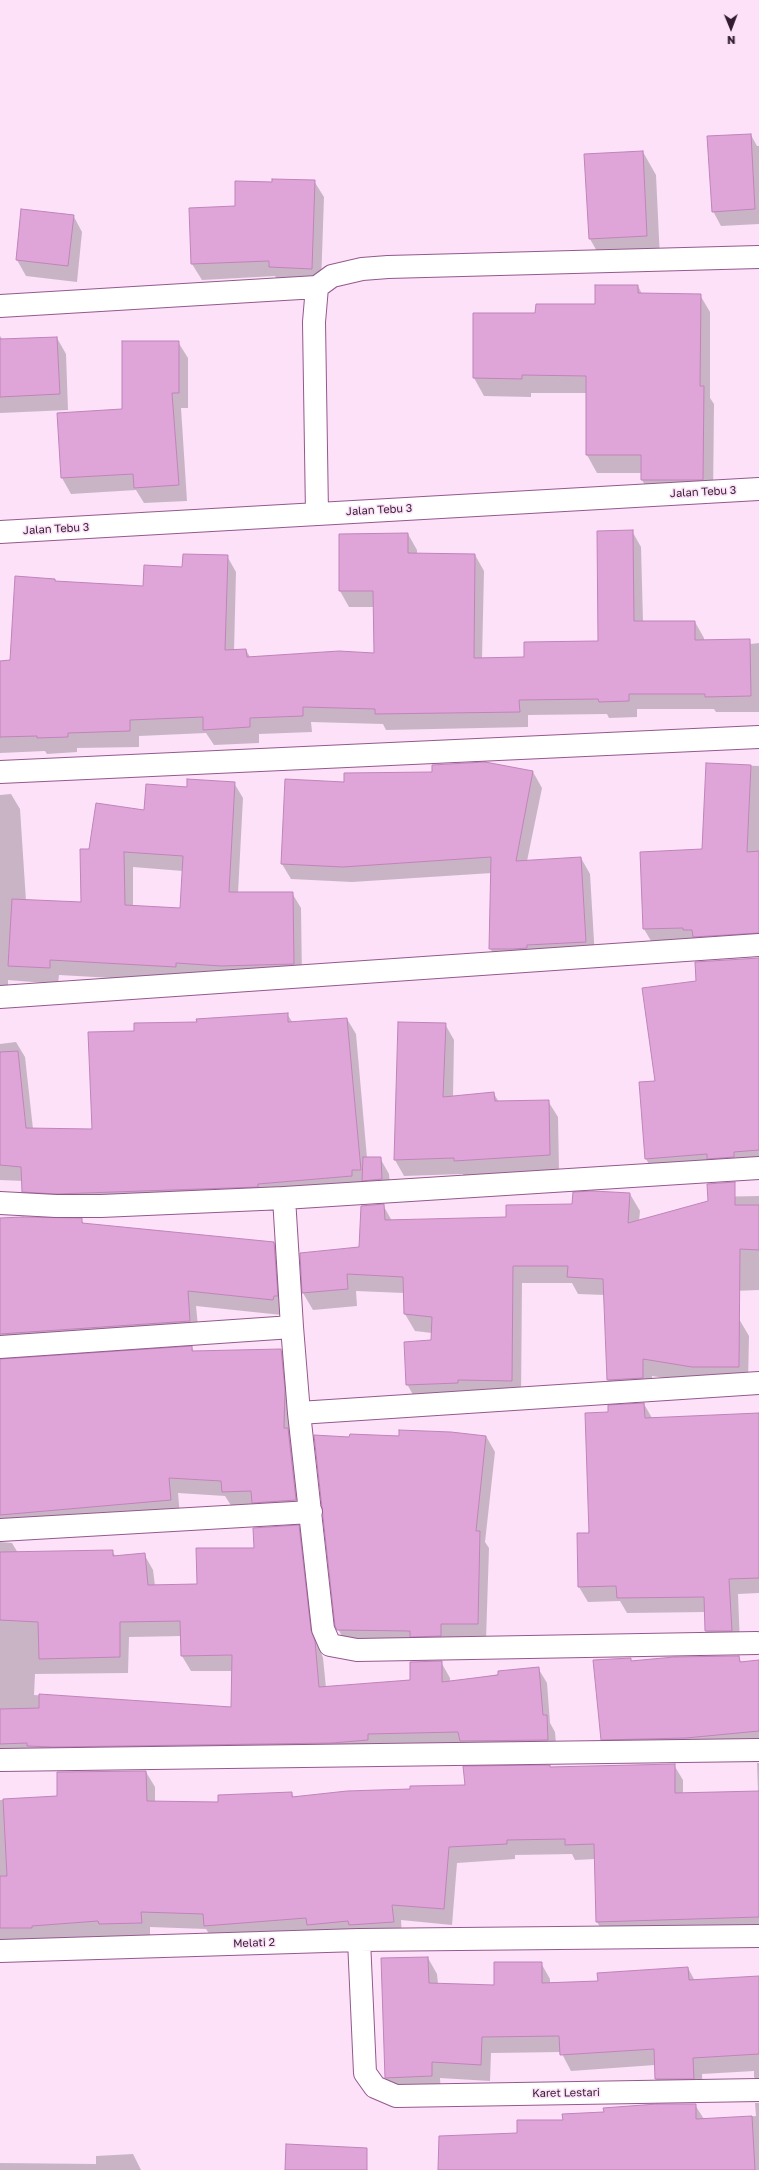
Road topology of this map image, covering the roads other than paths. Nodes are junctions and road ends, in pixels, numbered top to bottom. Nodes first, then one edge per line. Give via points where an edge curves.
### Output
1 (759, 257) edge
2 (317, 287) junction
3 (0, 306) edge
4 (759, 489) edge
5 (317, 514) junction
6 (0, 532) edge
7 (759, 737) edge
8 (0, 772) edge
9 (759, 945) edge
10 (0, 997) edge
11 (759, 1168) edge
12 (284, 1198) junction
13 (0, 1203) edge
14 (292, 1327) junction
15 (0, 1347) edge
16 (759, 1383) edge
17 (299, 1413) junction
18 (311, 1512) junction
19 (0, 1530) edge
20 (757, 1643) dead end
21 (759, 1750) edge
22 (0, 1760) edge
23 (759, 1936) edge
24 (360, 1940) junction
25 (0, 1950) edge
26 (759, 2090) edge

1 - 2 street via 388,267 332,276
2 - 3 street
2 - 5 street via 314,322
4 - 5 street, Jalan Tebu 3
5 - 6 street, Jalan Tebu 3
7 - 8 street
9 - 10 street
11 - 12 street
12 - 13 street via 94,1206
12 - 14 street
14 - 15 street
14 - 17 street
16 - 17 street
17 - 18 street
18 - 19 street
18 - 20 street via 323,1629 330,1645 357,1650
21 - 22 street
23 - 24 street, Melati 2
24 - 25 street, Melati 2
24 - 26 street, Karet Lestari via 365,2073 375,2087 396,2096

